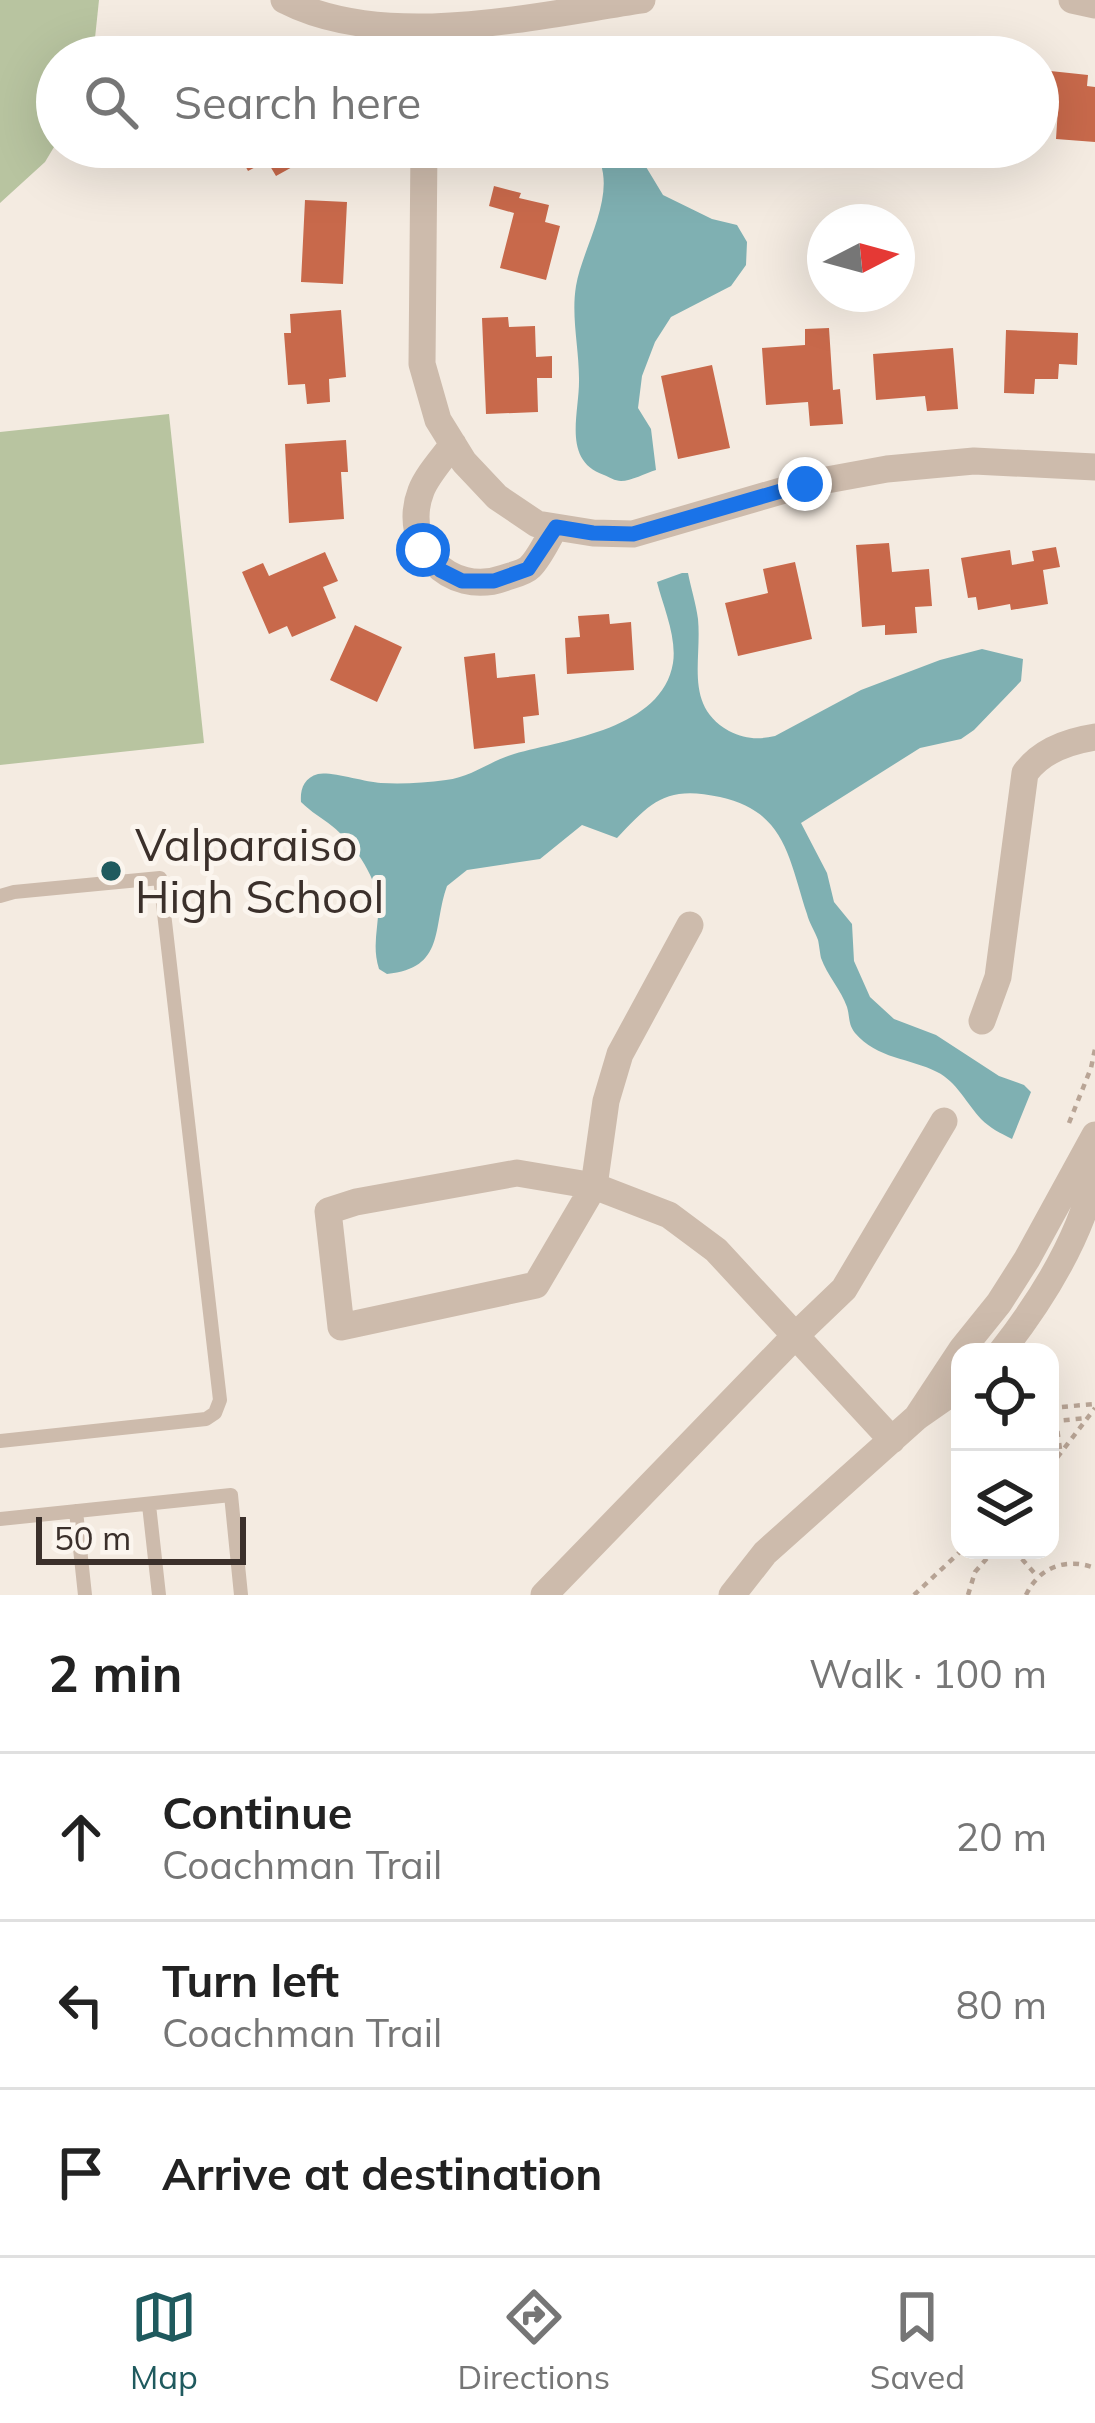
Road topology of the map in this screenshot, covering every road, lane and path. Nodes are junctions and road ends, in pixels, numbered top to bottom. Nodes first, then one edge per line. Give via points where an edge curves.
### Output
1 (284, 0) edge
2 (642, 0) edge
3 (1072, 0) edge
4 (1095, 5) edge
5 (409, 36) edge
6 (451, 36) edge
7 (424, 168) edge
8 (453, 444) junction
9 (1095, 466) edge
10 (556, 527) junction
11 (1095, 737) edge
12 (0, 896) edge
13 (690, 925) dead end
14 (982, 1022) dead end
15 (1095, 1049) edge
16 (944, 1121) dead end
17 (1067, 1126) dead end
18 (1095, 1135) edge
19 (1095, 1173) edge
20 (593, 1186) junction
21 (796, 1335) junction
22 (1007, 1343) edge
23 (951, 1394) edge
24 (1095, 1406) edge
25 (1059, 1408) edge
26 (917, 1418) junction
27 (1088, 1418) junction
28 (892, 1440) junction
29 (0, 1441) edge
30 (1061, 1453) junction
31 (1059, 1456) edge
32 (149, 1505) junction
33 (76, 1511) junction
34 (0, 1519) edge
35 (952, 1559) edge
36 (986, 1559) edge
37 (1022, 1559) edge
38 (1095, 1568) edge
39 (1037, 1576) junction
40 (967, 1594) edge
41 (86, 1595) edge
42 (159, 1595) edge
43 (241, 1595) edge
44 (544, 1595) edge
45 (732, 1595) edge
46 (914, 1595) edge
47 (1025, 1595) edge

1 - 5 street
2 - 6 street
3 - 4 street
7 - 8 street via 422,364
8 - 10 street via 497,497
8 - 10 street via 421,491 416,523 423,550 440,570 462,581 494,581 528,569
9 - 10 street via 974,461 887,469 633,534
11 - 14 street via 1045,754 1025,773 998,976
12 - 29 lane via 160,878 220,1400 206,1419
13 - 20 street via 620,1054
15 - 17 path
16 - 21 street via 844,1289
18 - 26 street via 1027,1259
19 - 22 street via 1071,1240
20 - 20 street via 536,1285 340,1327 328,1211 518,1173
20 - 21 street via 669,1215 716,1250
21 - 28 street
21 - 44 street
23 - 26 street
24 - 25 path
24 - 27 path
26 - 28 street
27 - 30 path
27 - 30 path via 1056,1421
28 - 45 street via 765,1553
30 - 31 path
32 - 33 lane
32 - 42 lane
32 - 43 lane via 230,1495
33 - 34 lane
33 - 41 lane
35 - 46 path
36 - 40 path
37 - 39 path
38 - 39 path via 1067,1563
39 - 47 path

